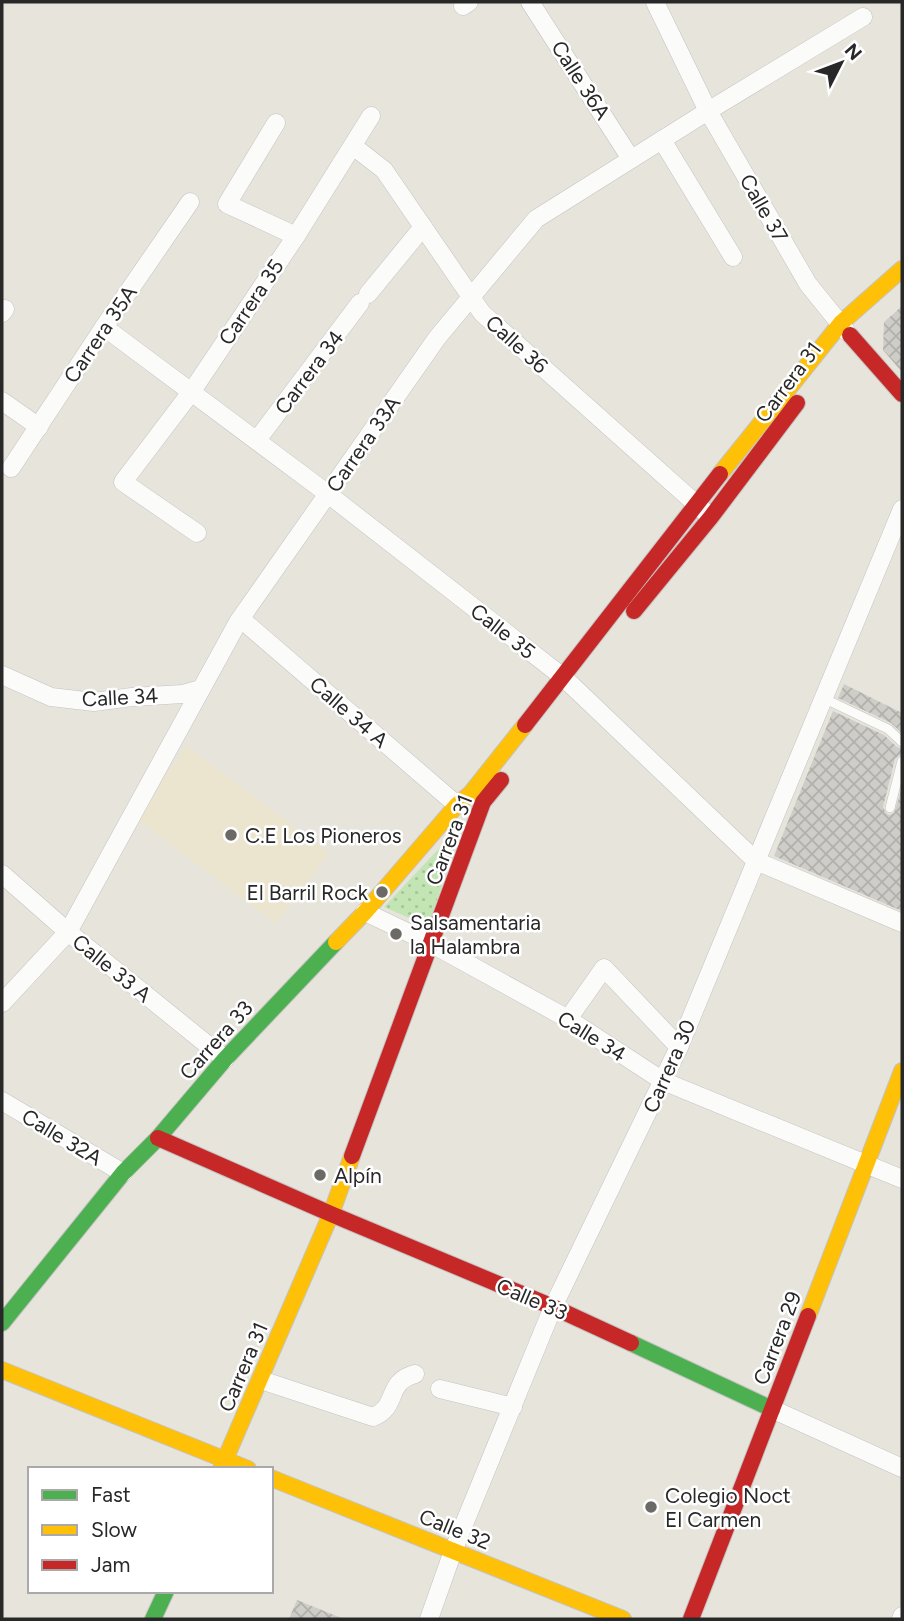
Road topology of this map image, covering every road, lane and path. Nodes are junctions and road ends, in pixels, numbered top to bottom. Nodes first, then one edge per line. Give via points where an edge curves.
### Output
1 (530, 2) edge
2 (655, 2) edge
3 (863, 17) dead end
4 (708, 111) junction
5 (371, 116) dead end
6 (276, 123) dead end
7 (662, 140) junction
8 (353, 146) junction
9 (631, 159) junction
10 (190, 202) dead end
11 (423, 227) junction
12 (296, 236) junction
13 (733, 257) dead end
14 (902, 269) edge
15 (471, 297) junction
16 (871, 317) dead end
17 (104, 327) junction
18 (845, 329) junction
19 (192, 391) junction
20 (902, 394) edge
21 (2, 401) edge
22 (39, 426) junction
23 (257, 440) junction
24 (11, 468) dead end
25 (328, 494) junction
26 (696, 504) junction
27 (902, 509) edge
28 (711, 517) junction
29 (197, 533) dead end
30 (241, 619) junction
31 (2, 675) edge
32 (568, 682) junction
33 (201, 689) junction
34 (823, 698) junction
35 (902, 742) edge
36 (902, 761) edge
37 (464, 799) junction
38 (890, 808) dead end
39 (755, 861) junction
40 (2, 874) edge
41 (365, 912) junction
42 (902, 923) edge
43 (68, 932) junction
44 (432, 944) junction
45 (2, 1003) edge
46 (568, 1020) junction
47 (679, 1047) junction
48 (225, 1059) junction
49 (902, 1071) edge
50 (663, 1081) junction
51 (2, 1101) edge
52 (158, 1138) junction
53 (867, 1163) junction
54 (123, 1173) junction
55 (902, 1179) edge
56 (331, 1214) junction
57 (553, 1307) junction
58 (2, 1323) edge
59 (2, 1370) edge
60 (415, 1374) dead end
61 (261, 1380) junction
62 (440, 1389) dead end
63 (513, 1407) junction
64 (772, 1409) junction
65 (223, 1464) edge
66 (902, 1468) edge
67 (273, 1479) edge
68 (453, 1551) junction
69 (165, 1593) edge
70 (153, 1619) edge
71 (429, 1619) edge
72 (623, 1619) edge
73 (691, 1619) edge

1 - 9 street, Calle 36A
2 - 4 street, Calle 37
3 - 4 street, Carrera 33A
4 - 7 street, Carrera 33A
4 - 18 street, Calle 37 via 808,284
5 - 8 street, Carrera 35
6 - 12 street via 227,204
7 - 9 street, Carrera 33A
7 - 13 street
8 - 11 street, Calle 36 via 384,170
8 - 12 street, Carrera 35
9 - 15 street, Carrera 33A via 536,219
10 - 17 street, Carrera 35A
11 - 15 street, Calle 36
11 - 23 street, Carrera 34
12 - 19 street, Carrera 35
14 - 18 main road, Carrera 31
15 - 25 street, Carrera 33A
15 - 26 street, Calle 36 via 482,313
16 - 18 main road, Carrera 31
17 - 19 street, Calle 35
17 - 22 street, Carrera 35A
18 - 20 main road, Calle 37
18 - 26 main road, Carrera 31
18 - 28 main road, Carrera 31 via 813,383
19 - 23 street, Calle 35
19 - 29 street, Carrera 35 via 123,482
21 - 22 street
22 - 24 street, Carrera 35A
23 - 25 street, Calle 35
25 - 30 street, Carrera 33A
25 - 32 street, Calle 35
26 - 28 street, Calle 36
26 - 32 main road, Carrera 31
27 - 34 street, Carrera 30
28 - 32 main road, Carrera 31 via 620,628
30 - 33 street, Carrera 33A
30 - 37 street, Calle 34 A
31 - 33 street, Calle 34 via 51,697 94,702
32 - 37 main road, Carrera 31
32 - 39 street, Calle 35
32 - 44 main road, Carrera 31 via 484,802
33 - 43 street, Carrera 33A
34 - 35 lane via 888,729
34 - 39 street, Carrera 30
36 - 38 lane
37 - 41 main road, Carrera 33
39 - 42 street, Calle 35
39 - 47 street, Carrera 30
40 - 43 street, Calle 33 A
41 - 44 street, Calle 34
41 - 48 main road, Carrera 33
43 - 45 street, Carrera 33A
43 - 48 street, Calle 33 A
44 - 46 street, Calle 34
44 - 56 main road, Carrera 31
46 - 47 street via 604,968
46 - 50 street, Calle 34
47 - 50 street, Carrera 30
48 - 52 main road, Carrera 33
49 - 53 main road, Carrera 29
50 - 53 street, Calle 34
50 - 57 street, Carrera 30
51 - 54 street, Calle 32A
52 - 54 main road, Carrera 33
52 - 56 main road, Calle 33
53 - 55 street, Calle 34
53 - 64 main road, Carrera 29
54 - 58 main road, Carrera 33
56 - 57 main road, Calle 33
56 - 61 main road, Carrera 31
57 - 63 street, Carrera 30
57 - 64 main road, Calle 33
59 - 65 main road
60 - 61 street via 399,1382 387,1408 373,1417
61 - 65 main road, Carrera 31
62 - 63 street
63 - 68 street, Carrera 30
64 - 66 street, Calle 33
64 - 73 main road, Carrera 29
67 - 68 main road, Calle 32
68 - 71 street, Carrera 30
68 - 72 main road, Calle 32
69 - 70 main road

